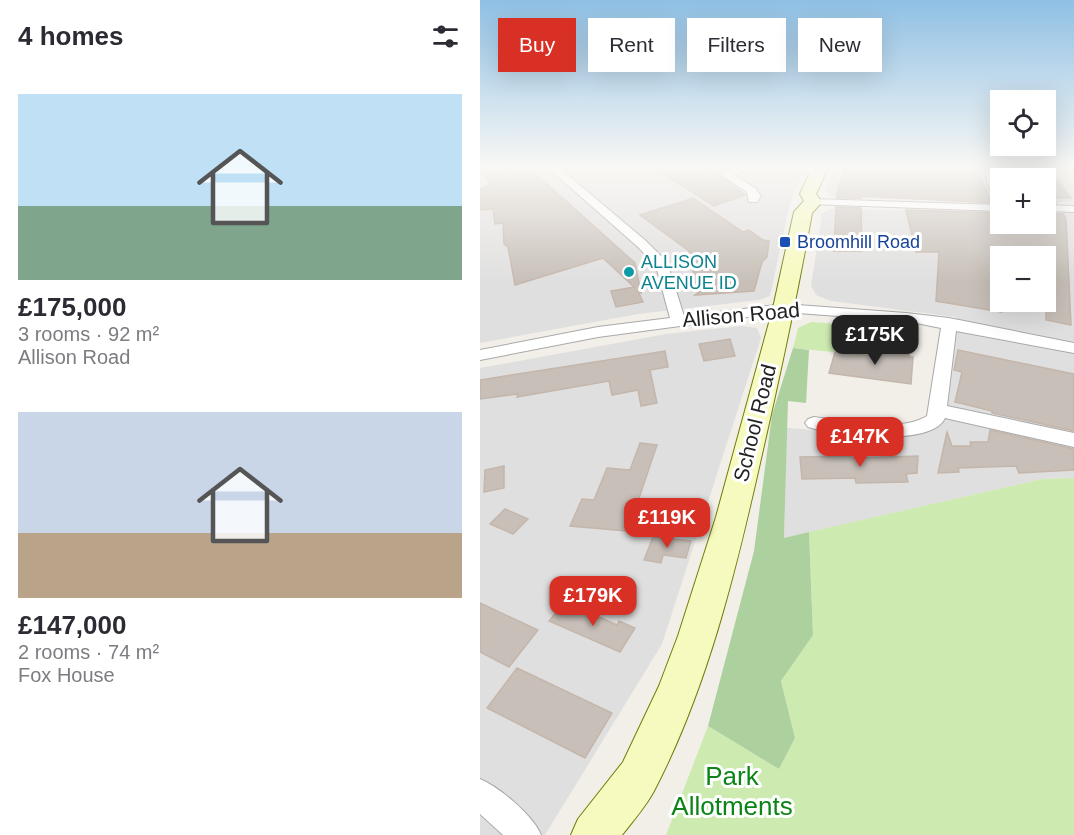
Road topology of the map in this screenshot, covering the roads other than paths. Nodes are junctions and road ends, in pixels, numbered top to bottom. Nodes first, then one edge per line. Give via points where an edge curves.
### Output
1 (596, 205) edge
2 (810, 205) edge
3 (905, 205) edge
4 (990, 208) edge
5 (1056, 208) edge
6 (1074, 209) edge
7 (784, 308) junction
8 (678, 320) junction
9 (949, 324) junction
10 (1074, 348) edge
11 (480, 355) edge
12 (937, 410) junction
13 (814, 423) dead end
14 (1074, 440) edge
15 (480, 794) edge
16 (526, 835) edge
17 (594, 835) edge

1 - 8 street via 662,265
2 - 7 street, School Road via 803,212
3 - 4 street
5 - 6 street
7 - 8 street, Allison Road
7 - 9 street, Allison Road via 906,316
7 - 17 street, School Road via 732,517 694,646 638,777
8 - 11 street, Allison Road
9 - 10 street, Allison Road
9 - 12 street
12 - 13 street via 936,419 915,429
12 - 14 street
15 - 16 street

